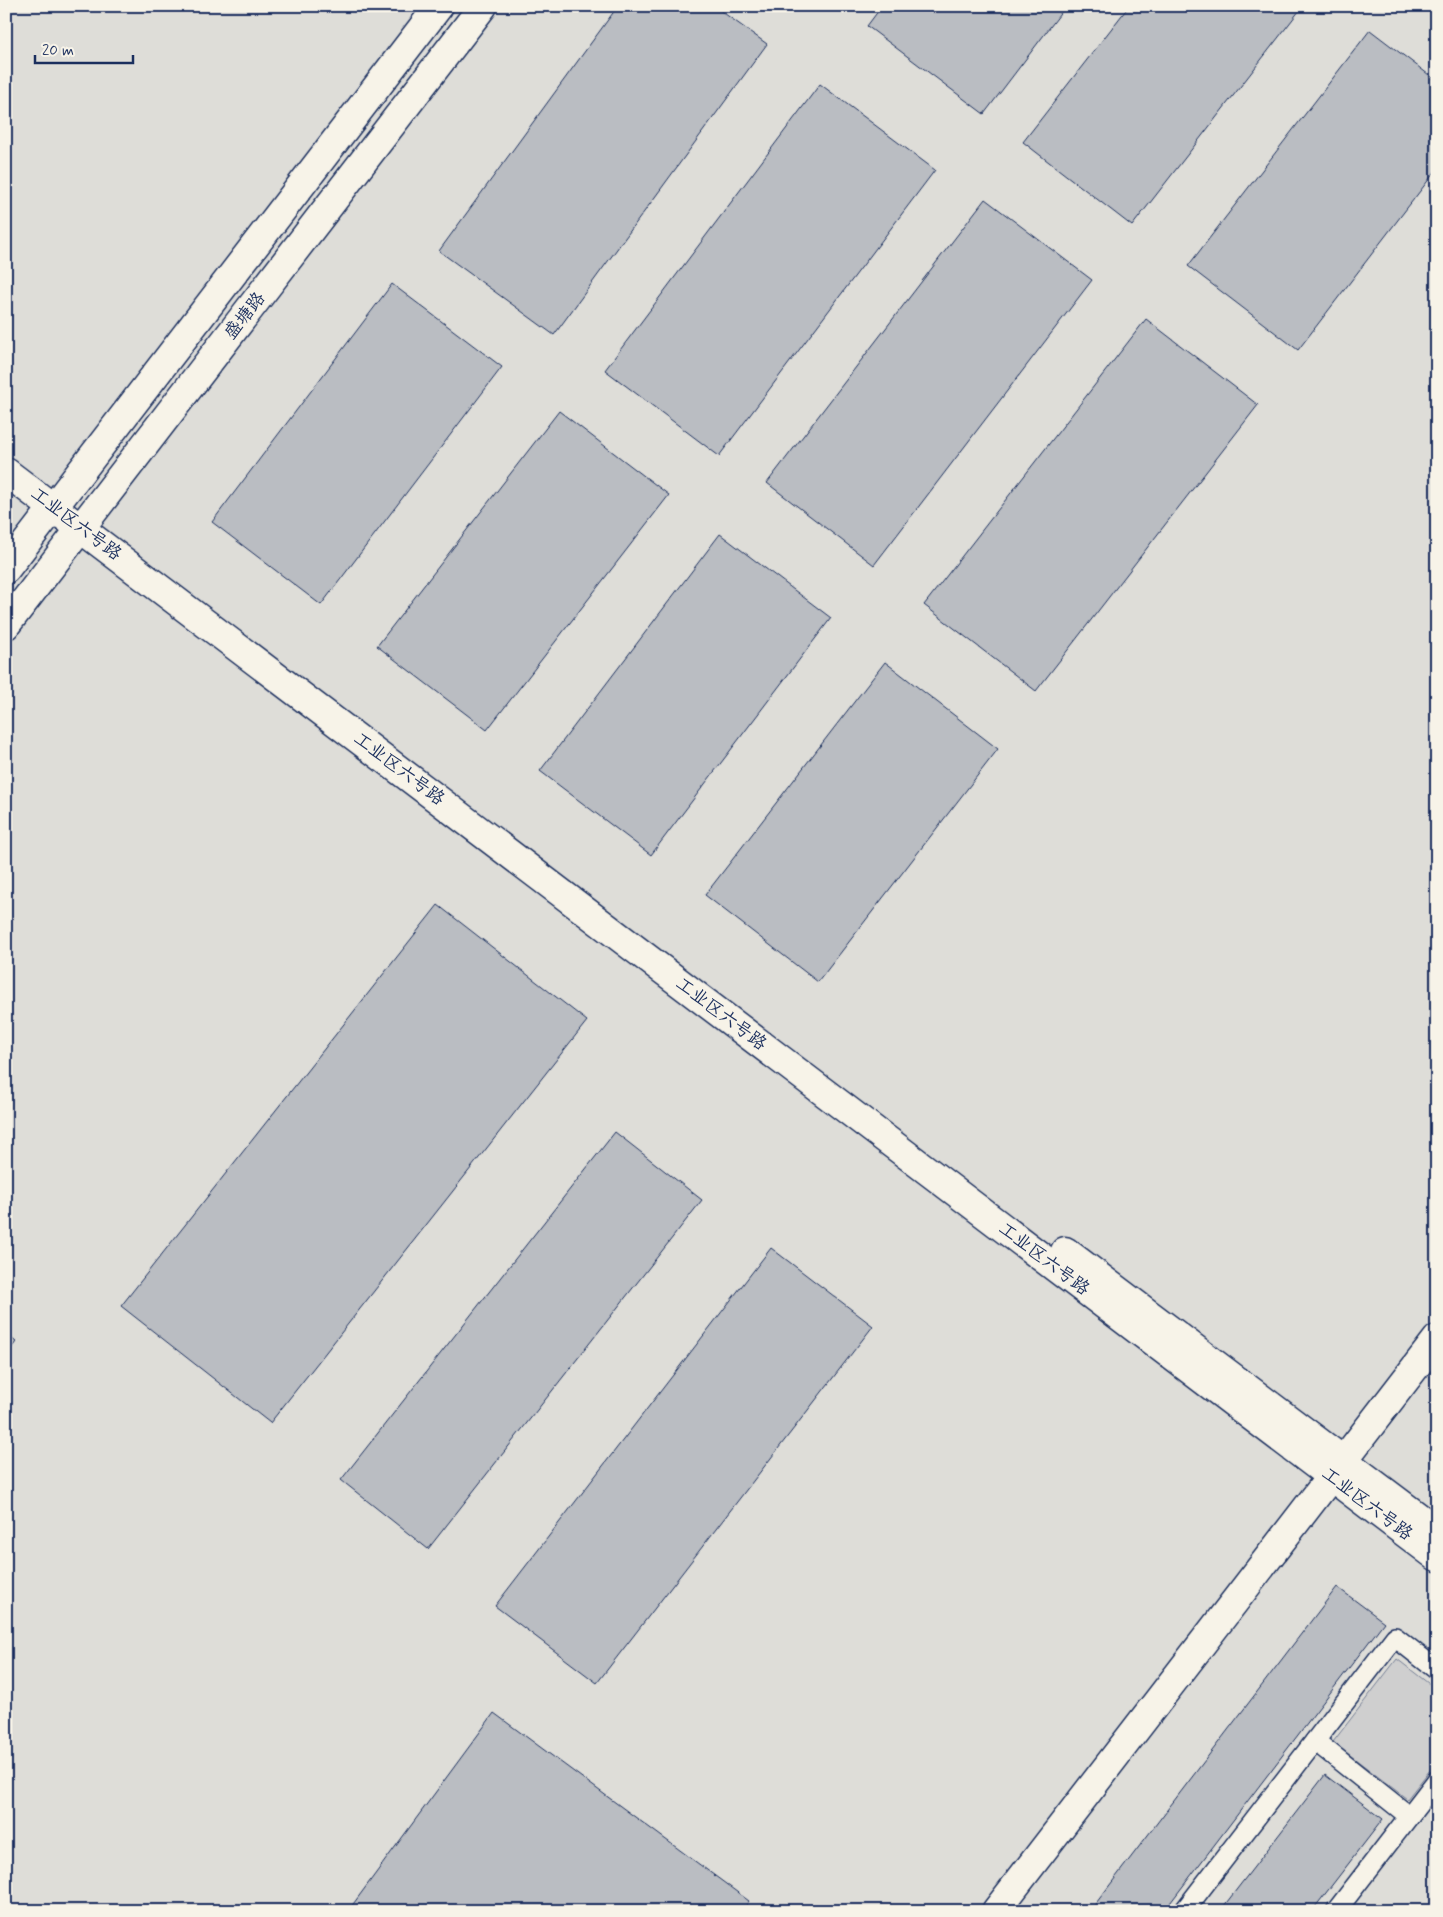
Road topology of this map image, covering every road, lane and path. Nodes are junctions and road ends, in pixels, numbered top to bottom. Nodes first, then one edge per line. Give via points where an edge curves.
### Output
1 (439, 6) edge
2 (483, 6) edge
3 (6, 454) edge
4 (6, 472) edge
5 (58, 502) junction
6 (86, 523) junction
7 (6, 569) edge
8 (6, 625) edge
9 (1437, 1339) edge
10 (1337, 1469) junction
11 (1437, 1532) edge
12 (1437, 1557) edge
13 (1437, 1670) edge
14 (1315, 1741) junction
15 (1437, 1780) edge
16 (1410, 1816) junction
17 (996, 1911) edge
18 (1184, 1911) edge
19 (1336, 1911) edge

1 - 5 street, 盛塘路
2 - 6 street, 盛塘路
3 - 5 street, 工业区六号路
4 - 5 street, 工业区六号路
5 - 6 street, 工业区六号路
5 - 7 street, 盛塘路
6 - 8 street, 盛塘路
6 - 10 street, 工业区六号路
9 - 10 street
10 - 11 street, 工业区六号路
10 - 12 street, 工业区六号路
10 - 17 street
13 - 14 lane via 1395,1638
14 - 16 lane
14 - 18 lane
15 - 16 lane
16 - 19 lane

